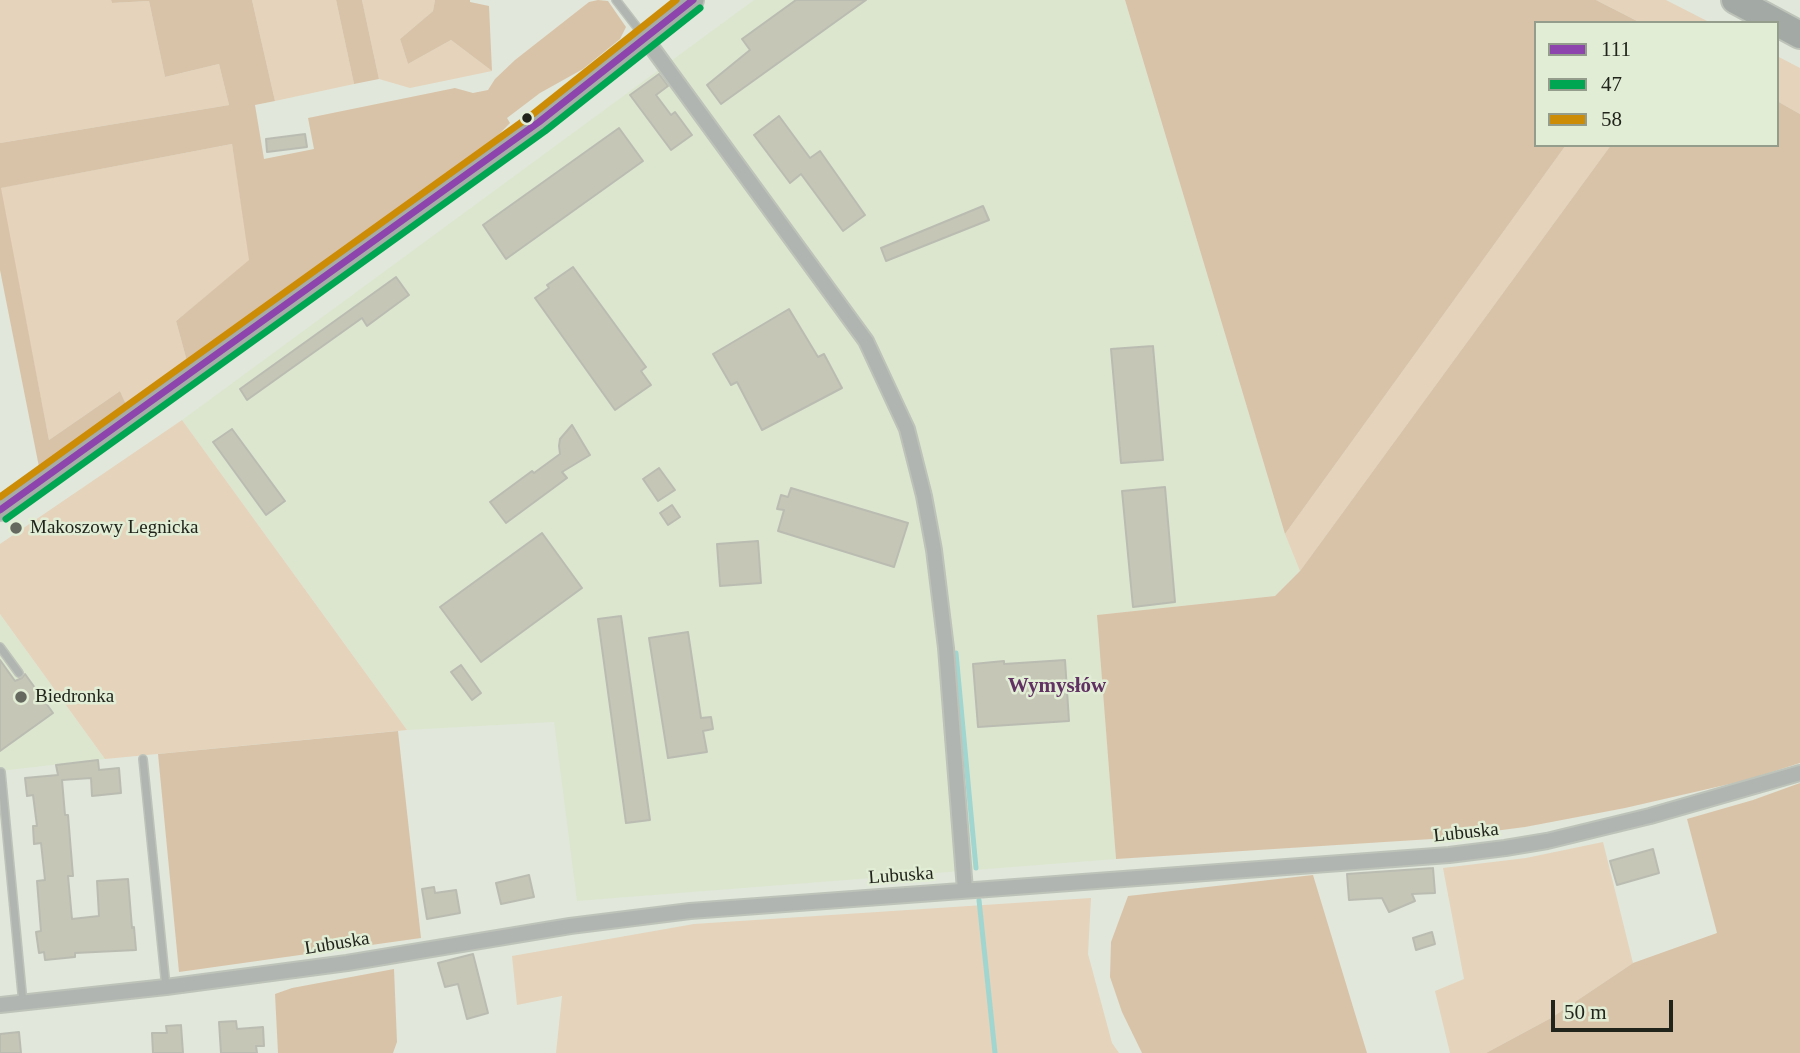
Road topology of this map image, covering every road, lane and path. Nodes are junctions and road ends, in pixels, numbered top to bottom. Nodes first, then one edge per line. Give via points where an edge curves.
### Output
1 (616, 0) edge
2 (693, 0) edge
3 (1735, 0) edge
4 (1774, 21) edge
5 (1779, 24) edge
6 (1800, 35) edge
7 (645, 38) junction
8 (0, 510) edge
9 (0, 647) edge
10 (19, 673) dead end
11 (143, 759) dead end
12 (1, 772) edge
13 (1800, 773) edge
14 (965, 890) junction
15 (166, 987) junction
16 (23, 1003) junction
17 (0, 1004) edge

1 - 7 lane
2 - 7 main road
3 - 4 highway
5 - 6 highway
7 - 8 main road via 470,173
7 - 14 street via 866,341 907,429 934,550
9 - 10 lane
11 - 15 lane
12 - 16 lane
13 - 14 street, Lubuska via 1650,816 1505,849
14 - 15 street, Lubuska via 621,919
15 - 16 street, Lubuska
16 - 17 street, Lubuska

